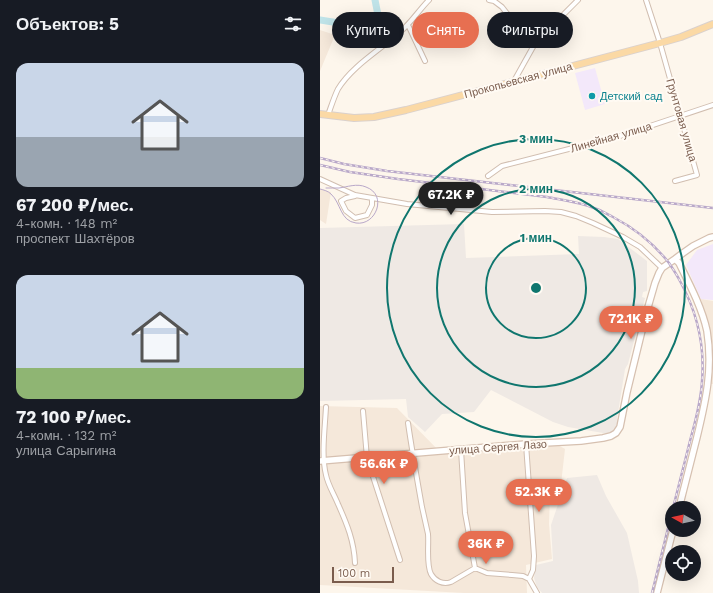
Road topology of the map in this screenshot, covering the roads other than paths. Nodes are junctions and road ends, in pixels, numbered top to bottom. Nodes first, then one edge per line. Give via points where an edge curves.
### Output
1 (429, 0) edge
2 (489, 0) edge
3 (578, 0) edge
4 (646, 0) edge
5 (506, 12) edge
6 (566, 12) edge
7 (713, 24) edge
8 (408, 25) junction
9 (660, 43) junction
10 (532, 48) edge
11 (425, 61) dead end
12 (514, 81) junction
13 (713, 105) edge
14 (320, 114) edge
15 (328, 115) junction
16 (681, 115) junction
17 (488, 176) dead end
18 (320, 179) edge
19 (674, 181) dead end
20 (356, 196) junction
21 (372, 199) junction
22 (713, 237) edge
23 (675, 259) junction
24 (662, 268) junction
25 (326, 407) dead end
26 (363, 411) dead end
27 (408, 423) dead end
28 (526, 444) junction
29 (461, 450) junction
30 (413, 453) junction
31 (367, 458) junction
32 (322, 461) edge
33 (681, 501) edge
34 (671, 537) edge
35 (400, 560) dead end
36 (355, 563) dead end
37 (475, 568) junction
38 (529, 579) junction
39 (537, 593) edge
40 (656, 593) edge

1 - 8 street
2 - 5 street via 494,1
3 - 6 street
4 - 9 street, Грунтовая улица
7 - 9 main road, Прокопьевская улица
8 - 11 street
8 - 15 street via 349,75 339,89
9 - 12 main road, Прокопьевская улица
9 - 16 street, Грунтовая улица
10 - 12 street
12 - 15 main road, Прокопьевская улица via 374,117
13 - 16 street, Линейная улица
14 - 15 main road, Прокопьевская улица
16 - 17 street, Линейная улица via 620,136 502,166
16 - 19 street, Грунтовая улица via 698,175
18 - 20 street
20 - 21 street
20 - 21 street via 341,201 346,211 355,218 367,215
21 - 24 street via 417,206 492,212 561,212 593,222 623,237 640,247
22 - 23 main road via 693,246
23 - 24 main road
23 - 33 main road via 698,304 707,330 710,360 707,396
24 - 28 main road, улица Сергея Лазо via 655,282 646,314 620,427 616,433 581,441
25 - 32 street
26 - 31 street
27 - 30 street
28 - 29 main road, улица Сергея Лазо
28 - 38 street via 534,556
29 - 30 main road, улица Сергея Лазо
29 - 37 street via 465,513
30 - 31 main road, улица Сергея Лазо
30 - 37 street via 428,535 428,567 431,574 442,584 447,584
31 - 32 main road, улица Сергея Лазо
31 - 35 street
32 - 36 street via 351,536
34 - 40 main road
37 - 38 street via 487,573 512,574
38 - 39 street

